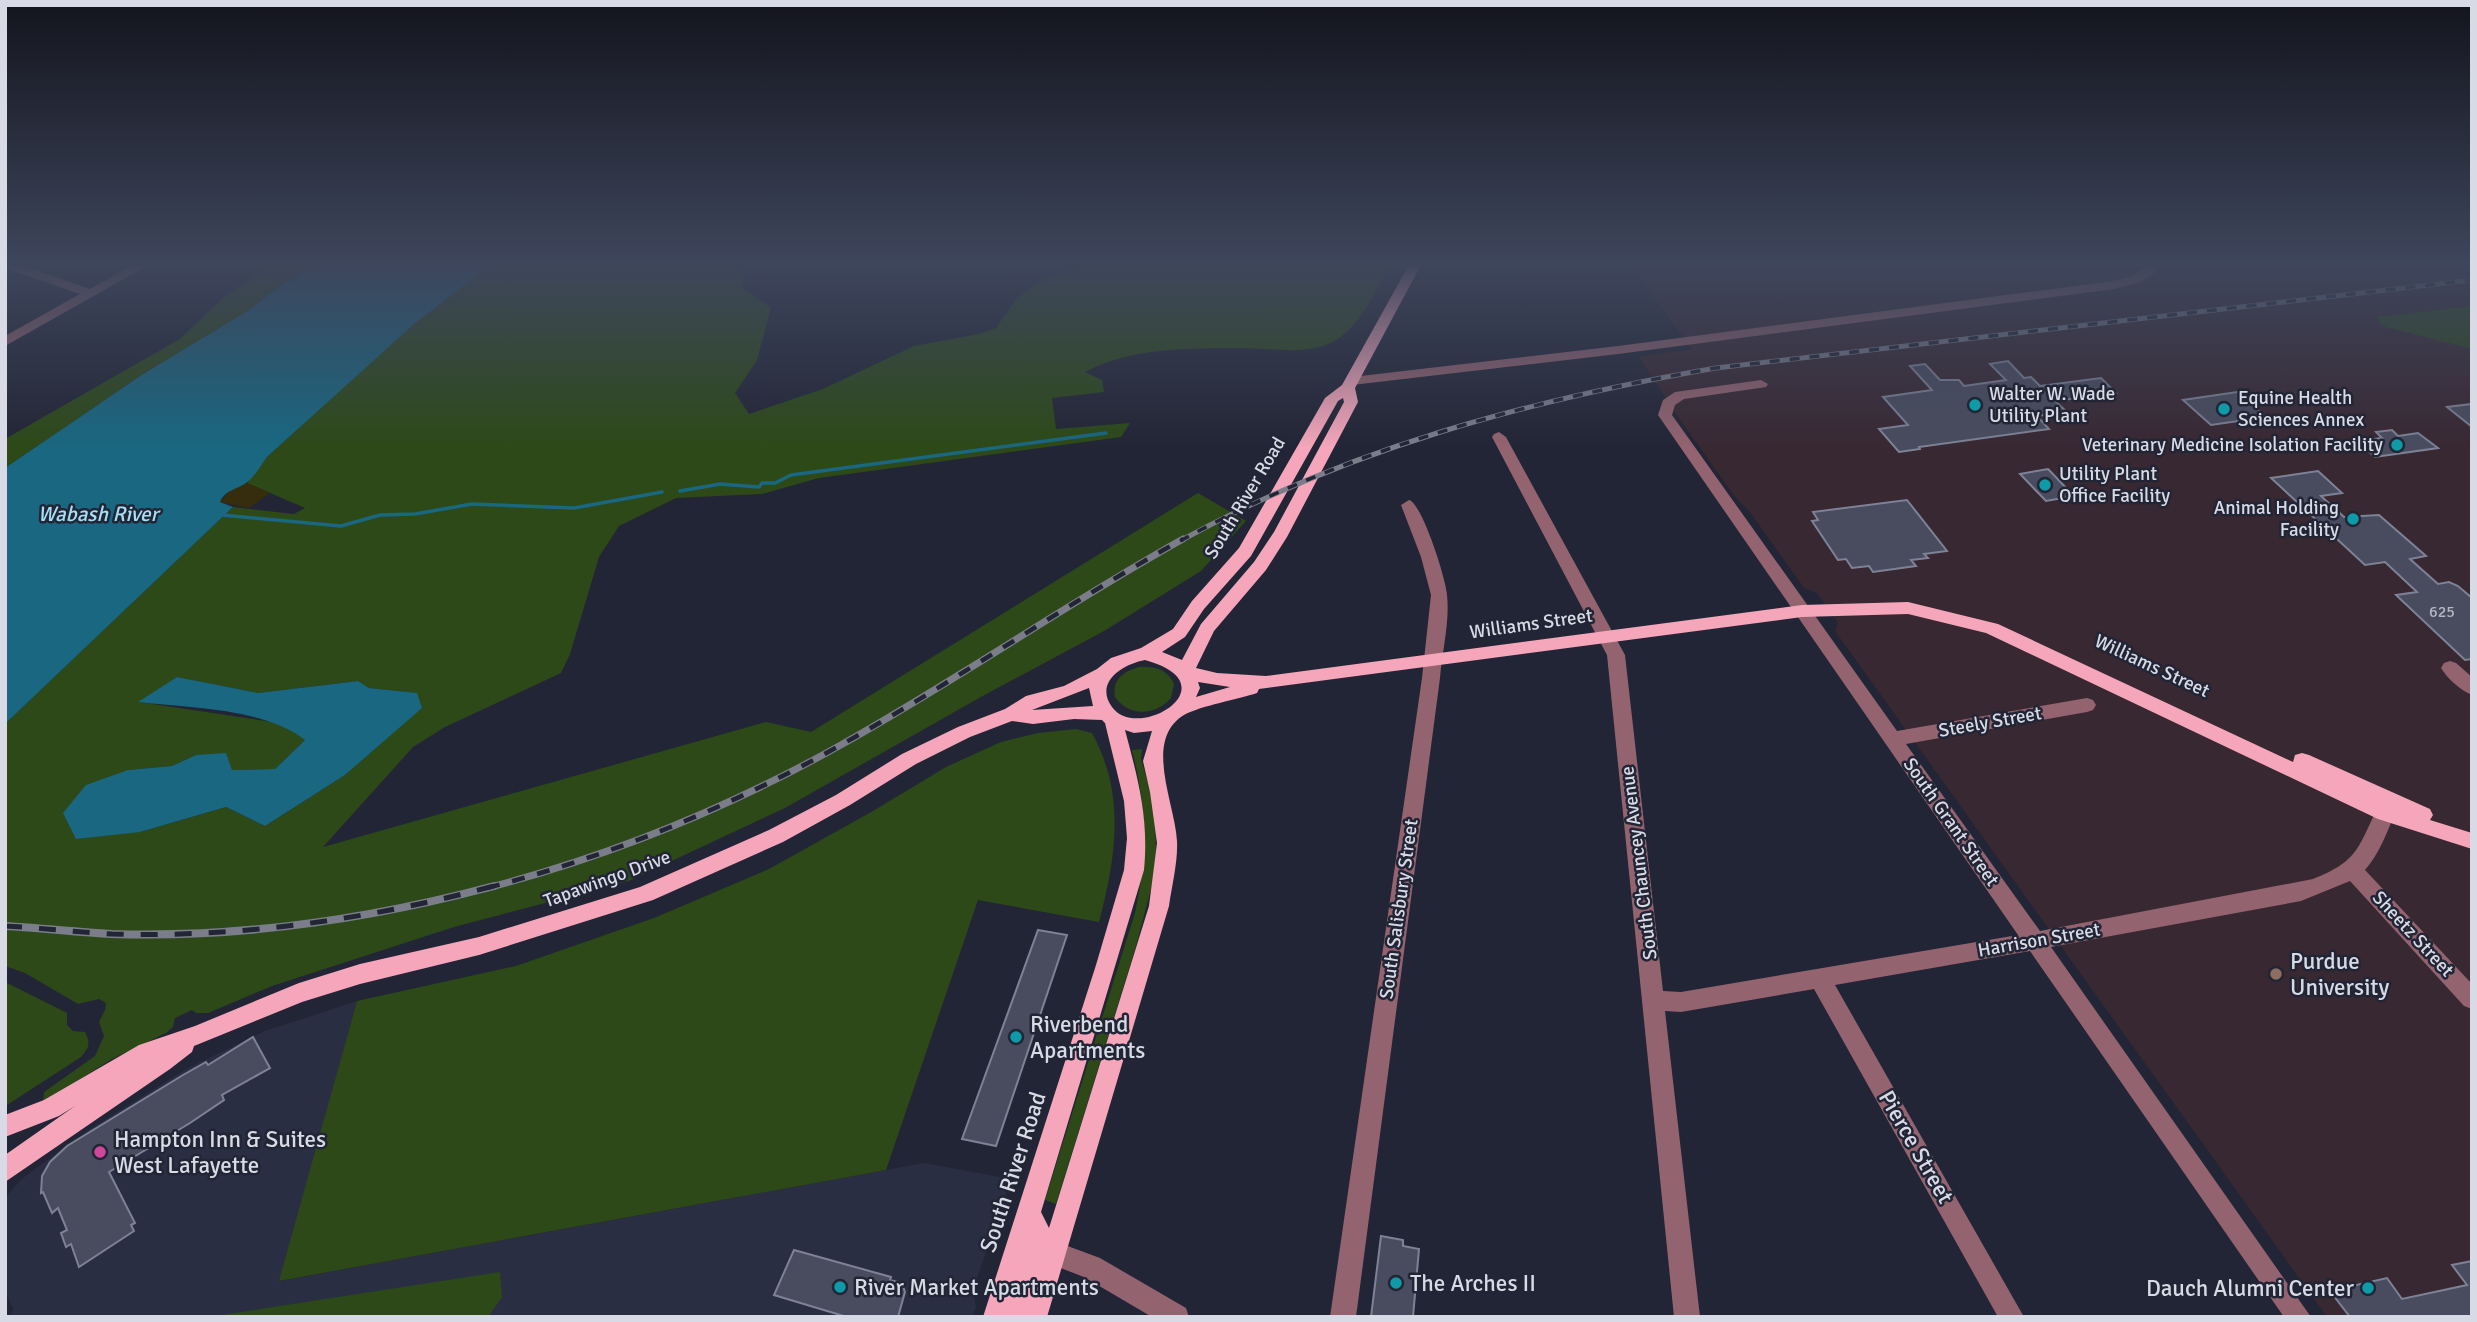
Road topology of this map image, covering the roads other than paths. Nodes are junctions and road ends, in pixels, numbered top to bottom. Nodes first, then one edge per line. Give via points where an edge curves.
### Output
1 (36, 325) edge
2 (1382, 325) edge
3 (1811, 325) edge
4 (5, 342) edge
5 (1350, 384) junction
6 (1760, 384) dead end
7 (1499, 437) dead end
8 (1409, 505) dead end
9 (1802, 611) junction
10 (1607, 637) junction
11 (1145, 654) junction
12 (1432, 660) junction
13 (2450, 668) dead end
14 (1187, 671) junction
15 (1102, 674) junction
16 (1266, 683) junction
17 (2472, 688) edge
18 (2087, 705) dead end
19 (1175, 713) junction
20 (1011, 714) junction
21 (1110, 716) junction
22 (1892, 739) junction
23 (2385, 813) junction
24 (2472, 829) edge
25 (2472, 841) edge
26 (2353, 870) junction
27 (2035, 942) junction
28 (1819, 978) junction
29 (2472, 999) edge
30 (1655, 1001) junction
31 (198, 1035) junction
32 (5, 1126) edge
33 (5, 1170) edge
34 (1029, 1216) junction
35 (1063, 1255) junction
36 (996, 1317) edge
37 (1016, 1317) edge
38 (1034, 1317) edge
39 (1177, 1317) edge
40 (1343, 1317) edge
41 (1687, 1317) edge
42 (2012, 1317) edge
43 (2299, 1317) edge

1 - 4 street
2 - 5 main road, South River Road
3 - 5 street
5 - 11 main road, South River Road via 1332,398 1245,552 1180,633
5 - 14 main road, South River Road via 1351,402 1282,533 1207,628
6 - 9 street, South Grant Street via 1680,395 1668,403 1665,415
7 - 10 street, South Chauncey Avenue
8 - 12 street, South Salisbury Street via 1438,588
9 - 10 main road, Williams Street
9 - 22 street, South Grant Street
9 - 23 main road, Williams Street via 1897,607 1939,612 1992,628
9 - 24 main road, Williams Street via 1824,602 1871,597 1928,601 1980,614 2392,802
10 - 12 main road, Williams Street
10 - 30 street, South Chauncey Avenue via 1616,655
11 - 14 main road via 1174,661
11 - 15 main road via 1120,660
12 - 16 main road, Williams Street
12 - 40 street, South Salisbury Street
13 - 17 street
14 - 16 main road, Williams Street via 1217,680
14 - 19 main road via 1190,695
15 - 20 main road, Tapawingo Drive
15 - 21 main road via 1098,694
16 - 19 main road, Williams Street
18 - 22 street, Steely Street
19 - 21 main road via 1138,725
19 - 35 main road via 1154,748 1152,761 1167,843 1159,906
20 - 21 main road, Tapawingo Drive
20 - 31 main road, Tapawingo Drive via 909,759 776,836 646,894 479,946 299,993
21 - 34 main road, South River Road via 1134,802 1134,870
22 - 27 street, South Grant Street
23 - 25 main road, Williams Street
23 - 26 street, Harrison Street via 2376,841
26 - 27 street, Harrison Street via 2301,892
26 - 29 street, Sheetz Street
27 - 28 street, Harrison Street
27 - 43 street, South Grant Street
28 - 30 street, Harrison Street via 1681,1002
28 - 42 street, Pierce Street
30 - 41 street, South Chauncey Avenue
31 - 32 main road, Tapawingo Drive via 147,1052 51,1108
31 - 33 main road, Tapawingo Drive
34 - 36 main road, South River Road
34 - 37 main road via 1038,1236
35 - 38 main road
35 - 39 street

